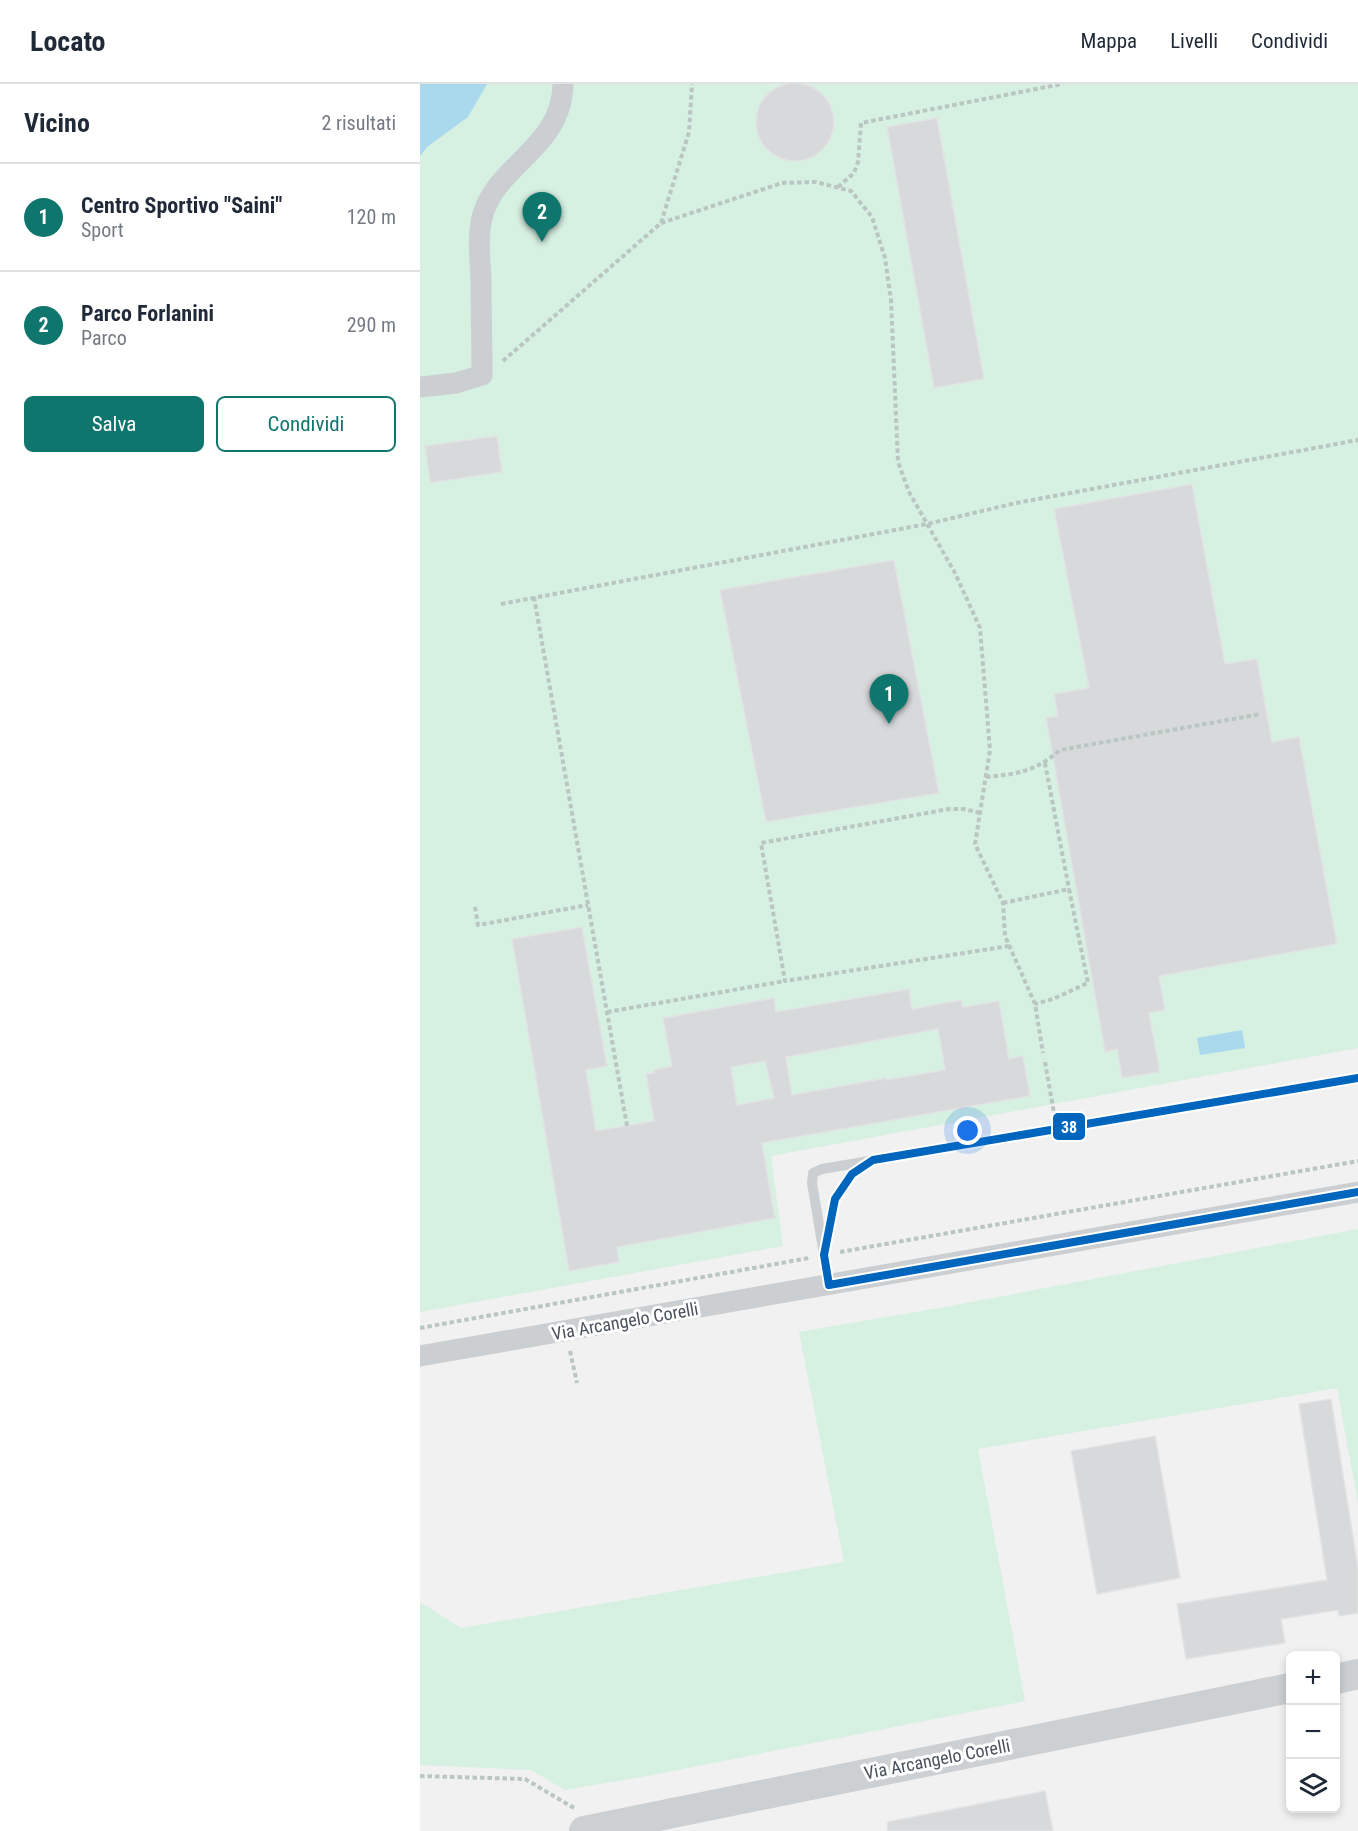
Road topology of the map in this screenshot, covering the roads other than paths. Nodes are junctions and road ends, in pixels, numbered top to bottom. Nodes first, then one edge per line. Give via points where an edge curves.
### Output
1 (563, 84) edge
2 (420, 387) edge
3 (1358, 1078) edge
4 (873, 1160) junction
5 (1358, 1192) edge
6 (824, 1255) junction
7 (829, 1285) junction
8 (420, 1356) edge
9 (1358, 1674) edge
10 (1340, 1677) edge
11 (1286, 1689) edge
12 (593, 1829) edge

1 - 2 street via 556,120 496,189 483,213 479,240 482,375
3 - 4 lane
4 - 6 lane via 852,1174 835,1199
4 - 6 lane via 813,1173
5 - 7 street, Via Arcangelo Corelli
6 - 7 lane
7 - 8 street, Via Arcangelo Corelli
9 - 10 street
11 - 12 street, Via Arcangelo Corelli

